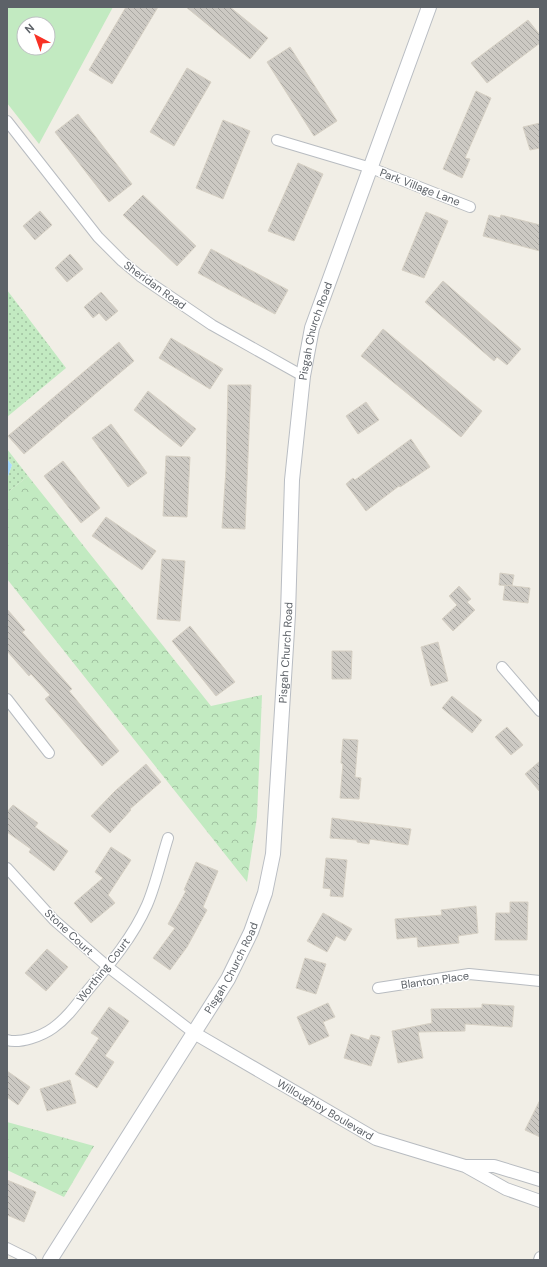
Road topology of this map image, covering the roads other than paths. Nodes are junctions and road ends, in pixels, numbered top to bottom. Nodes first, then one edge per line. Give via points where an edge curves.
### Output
1 (429, 7) edge
2 (7, 121) edge
3 (277, 140) dead end
4 (371, 168) junction
5 (470, 207) dead end
6 (303, 376) junction
7 (502, 667) dead end
8 (7, 699) edge
9 (540, 711) edge
10 (49, 753) dead end
11 (168, 838) dead end
12 (7, 868) edge
13 (108, 967) junction
14 (540, 981) edge
15 (378, 988) dead end
16 (194, 1033) junction
17 (7, 1040) edge
18 (465, 1166) junction
19 (540, 1180) edge
20 (540, 1201) edge
21 (7, 1248) edge
22 (31, 1260) edge
23 (50, 1260) edge

1 - 4 main road, Pisgah Church Road
2 - 6 street, Sheridan Road via 98,237 122,261 212,325
3 - 4 street, Park Village Lane
4 - 5 street, Park Village Lane
4 - 6 main road, Pisgah Church Road via 312,328
6 - 16 main road, Pisgah Church Road via 292,480 288,614 273,854 266,893 251,932 228,979
7 - 9 street
8 - 10 street
11 - 13 street, Worthing Court via 147,905 123,947
12 - 13 street, Stone Court via 54,920
13 - 16 street, Stone Court
13 - 17 street, Worthing Court via 68,1014 52,1028 38,1036
14 - 15 street, Blanton Place via 470,974
16 - 18 street, Willoughby Boulevard via 376,1139
16 - 23 main road, Pisgah Church Road
18 - 19 street, Willoughby Boulevard via 494,1166
18 - 20 street, Willoughby Boulevard via 506,1189
21 - 22 street

